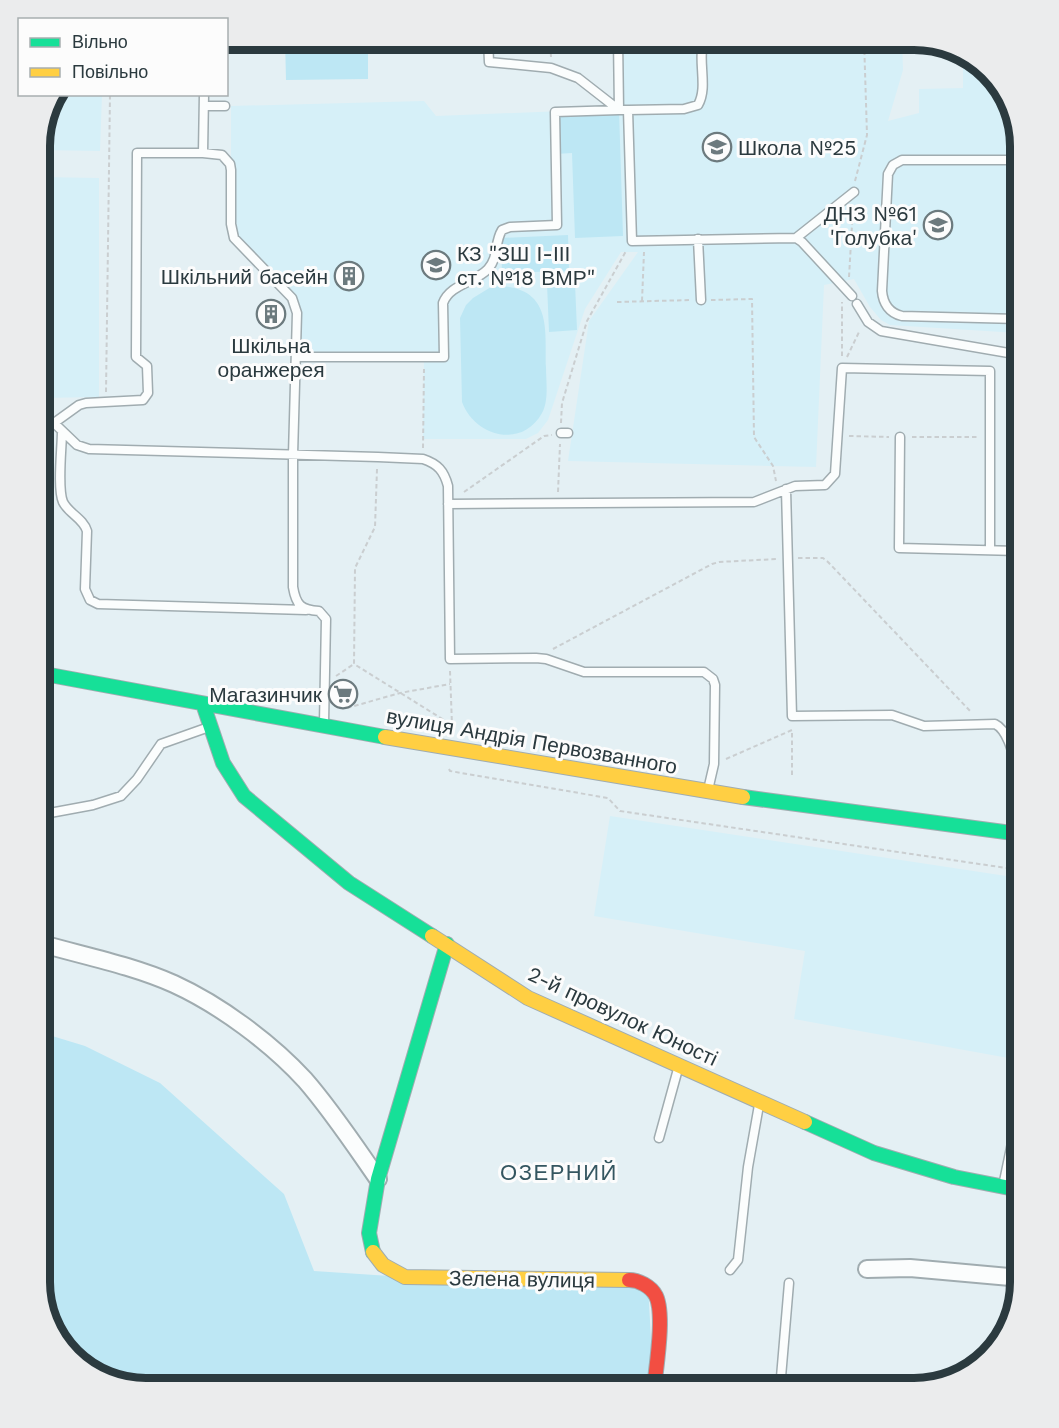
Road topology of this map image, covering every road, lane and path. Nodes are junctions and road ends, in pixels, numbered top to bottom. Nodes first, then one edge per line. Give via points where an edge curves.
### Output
1 (488, 50) edge
2 (550, 50) edge
3 (619, 50) edge
4 (702, 50) edge
5 (864, 50) edge
6 (551, 69) junction
7 (110, 96) edge
8 (204, 96) edge
9 (204, 106) junction
10 (225, 106) dead end
11 (624, 110) junction
12 (203, 153) junction
13 (1010, 160) edge
14 (854, 192) junction
15 (796, 238) junction
16 (698, 239) junction
17 (632, 241) junction
18 (644, 241) junction
19 (850, 294) junction
20 (701, 300) junction
21 (642, 301) junction
22 (617, 302) dead end
23 (866, 319) junction
24 (1010, 319) edge
25 (1010, 353) edge
26 (297, 357) junction
27 (424, 357) junction
28 (842, 369) junction
29 (106, 402) junction
30 (50, 423) edge
31 (54, 423) junction
32 (62, 431) junction
33 (564, 433) junction
34 (837, 436) junction
35 (990, 436) junction
36 (900, 437) junction
37 (293, 455) junction
38 (378, 457) junction
39 (423, 459) junction
40 (782, 491) junction
41 (557, 503) junction
42 (448, 504) junction
43 (990, 550) junction
44 (1010, 551) edge
45 (787, 558) junction
46 (307, 610) junction
47 (536, 658) junction
48 (450, 659) junction
49 (354, 664) junction
50 (50, 675) edge
51 (325, 683) junction
52 (450, 684) junction
53 (400, 693) junction
54 (203, 704) junction
55 (347, 708) dead end
56 (792, 716) junction
57 (982, 724) junction
58 (324, 726) junction
59 (209, 727) junction
60 (792, 730) junction
61 (1010, 747) edge
62 (447, 762) dead end
63 (714, 764) junction
64 (792, 774) dead end
65 (708, 792) junction
66 (50, 813) edge
67 (1010, 833) edge
68 (1010, 869) edge
69 (447, 944) junction
70 (50, 946) edge
71 (678, 1065) junction
72 (760, 1102) junction
73 (659, 1138) dead end
74 (1010, 1162) edge
75 (378, 1179) junction
76 (1007, 1180) junction
77 (1010, 1182) edge
78 (867, 1269) dead end
79 (730, 1270) dead end
80 (1010, 1277) edge
81 (789, 1283) dead end
82 (655, 1378) edge
83 (781, 1378) edge

1 - 6 lane via 489,62
2 - 6 path
3 - 11 lane
4 - 11 lane via 702,95 698,105 684,109
5 - 14 path via 867,135
6 - 11 lane via 578,78
7 - 29 path
8 - 9 lane
9 - 10 lane
9 - 12 lane
11 - 17 lane
11 - 27 lane via 555,112 557,225 502,230 490,267 445,298 444,357
12 - 26 lane via 222,155 230,164 234,238 292,298 297,313
12 - 29 lane via 137,153 136,357 147,366 148,393 143,400
13 - 24 lane via 902,160 893,165 888,174 882,291 887,307 896,315
14 - 15 lane
14 - 19 path
15 - 16 lane
15 - 19 lane
16 - 18 lane
16 - 20 lane
17 - 18 lane
17 - 33 path via 587,321 562,403
18 - 21 path
19 - 23 lane
19 - 28 path
20 - 21 path
20 - 40 path via 752,299 754,437 773,466
21 - 22 path
23 - 25 lane via 887,333
23 - 28 path
26 - 27 lane
26 - 37 lane
27 - 39 path
28 - 34 lane
28 - 35 lane via 990,371
29 - 31 lane via 79,405
30 - 31 lane
31 - 32 lane
32 - 37 lane via 77,446 89,449
32 - 46 lane via 61,493 66,506 87,531 85,589 90,600 98,604
33 - 41 path
33 - 42 path via 544,436
34 - 36 path
34 - 40 lane via 835,474 825,485 795,486
35 - 36 path
35 - 43 lane
36 - 43 lane via 899,549
37 - 38 lane
37 - 46 lane via 293,587 297,601
38 - 39 lane
38 - 49 path via 375,527 355,568
39 - 42 lane via 442,471 448,486
40 - 41 lane via 754,502
40 - 45 lane
41 - 42 lane
42 - 48 lane
43 - 44 lane
45 - 47 path via 719,561
45 - 56 lane
45 - 57 path via 823,558 828,562
46 - 51 lane via 319,611 326,619
47 - 48 lane
47 - 63 lane via 584,672 709,674 715,685
48 - 52 path
49 - 51 path
49 - 53 path
50 - 54 street, вулиця Андрія Первозванного
51 - 58 lane
52 - 53 path
52 - 53 path via 452,725
53 - 55 path
54 - 58 street, вулиця Андрія Первозванного
54 - 59 street, 2-й провулок Юності
56 - 57 lane via 892,714 924,726
56 - 60 path
57 - 61 lane via 1001,727
58 - 65 street, вулиця Андрія Первозванного
59 - 66 lane via 161,744 121,796
59 - 69 street, 2-й провулок Юності via 223,763 244,796 349,883
60 - 63 path
60 - 64 path
62 - 68 path via 450,771 608,798 620,811
63 - 65 lane
65 - 67 street, вулиця Андрія Первозванного
69 - 71 street, 2-й провулок Юності via 528,998
69 - 75 street, Зелена вулиця
70 - 75 street via 174,984 223,1012 290,1064
71 - 72 street, 2-й провулок Юності
71 - 73 lane
72 - 76 street, 2-й провулок Юності via 874,1154 954,1177
72 - 79 lane via 738,1260
74 - 76 lane
75 - 82 street, Зелена вулиця via 369,1244 387,1269 405,1277 634,1280 648,1286 657,1297 660,1310
76 - 77 street, 2-й провулок Юності
78 - 80 street via 910,1268
81 - 83 lane

